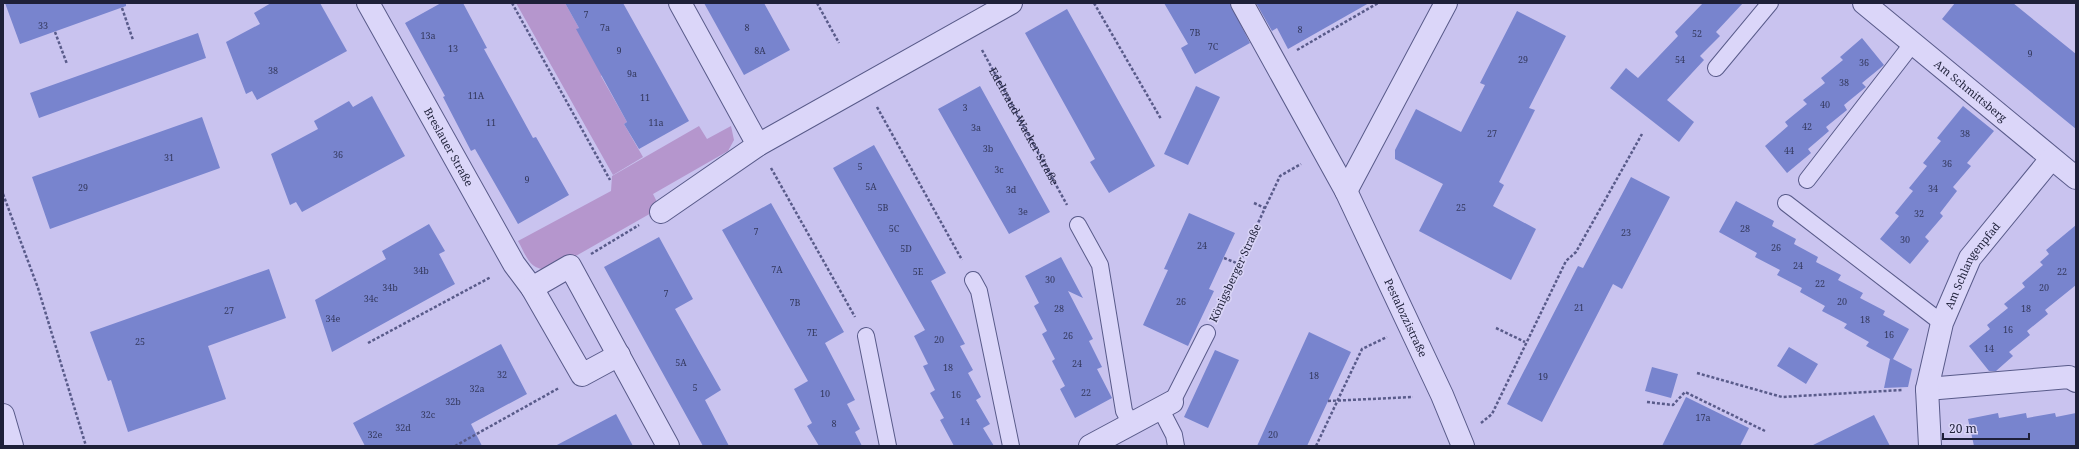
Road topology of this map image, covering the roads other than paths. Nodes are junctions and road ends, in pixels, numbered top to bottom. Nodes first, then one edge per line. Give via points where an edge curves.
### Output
1 (368, 3) edge
2 (680, 3) edge
3 (1011, 3) edge
4 (1242, 3) edge
5 (1446, 3) edge
6 (1770, 3) edge
7 (1864, 3) edge
8 (988, 9) edge
9 (1912, 43) junction
10 (1716, 68) dead end
11 (758, 145) junction
12 (2051, 159) junction
13 (2076, 178) edge
14 (1807, 180) dead end
15 (1346, 191) junction
16 (1786, 203) dead end
17 (661, 212) road end
18 (1078, 225) road end
19 (973, 280) road end
20 (532, 288) junction
21 (1942, 323) junction
22 (1207, 333) road end
23 (866, 336) road end
24 (620, 355) junction
25 (2074, 375) edge
26 (1927, 389) junction
27 (1166, 405) junction
28 (3, 415) edge
29 (1131, 424) junction
30 (1462, 443) edge
31 (12, 446) edge
32 (668, 446) edge
33 (888, 446) edge
34 (1012, 446) edge
35 (1090, 446) edge
36 (1176, 446) edge
37 (1930, 446) edge

1 - 20 street, Breslauer Straße via 514,264
2 - 11 street
3 - 8 street
4 - 15 street, Pestalozzistraße
5 - 15 street
6 - 10 lane
7 - 9 street, Am Schmittsberg
8 - 11 street via 970,28
9 - 12 street, Am Schmittsberg
9 - 14 lane
11 - 17 street
12 - 13 street, Am Schmittsberg
12 - 21 street, Am Schlangenpfad via 1970,258
15 - 30 street, Pestalozzistraße
16 - 21 lane
18 - 29 lane via 1100,265 1124,411
19 - 34 lane via 979,291
20 - 24 street, Breslauer Straße via 582,375
20 - 24 street via 570,266
21 - 26 street, Am Schlangenpfad
22 - 27 lane, Königsberger Straße
23 - 33 lane
24 - 32 street
25 - 26 street
26 - 37 street, Am Schlangenpfad
27 - 29 street
27 - 36 lane
28 - 31 street
29 - 35 street

